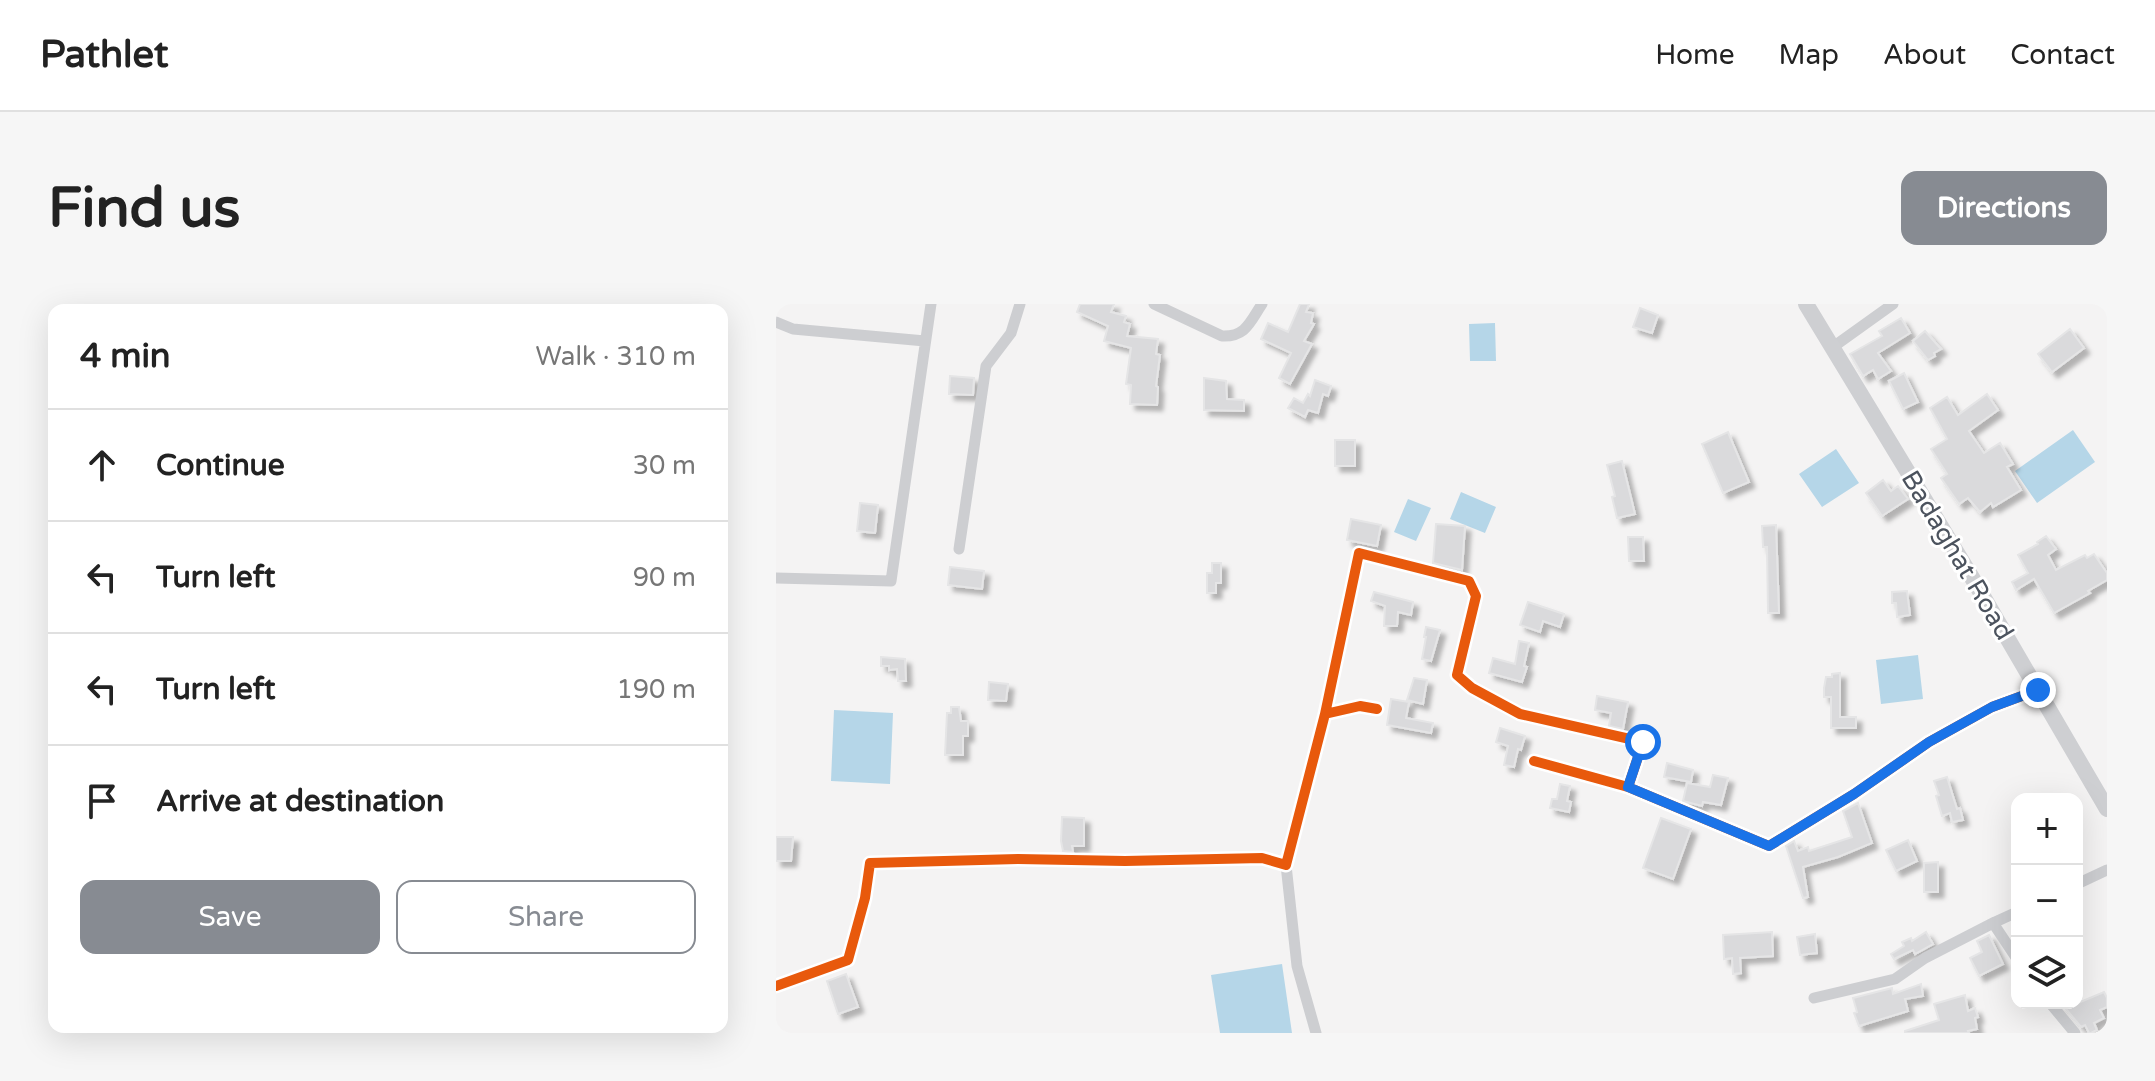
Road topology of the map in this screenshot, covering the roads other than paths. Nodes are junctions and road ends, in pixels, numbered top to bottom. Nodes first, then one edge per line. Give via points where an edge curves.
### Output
1 (931, 304) edge
2 (1020, 304) edge
3 (1154, 304) edge
4 (1262, 304) edge
5 (1806, 304) edge
6 (1893, 304) edge
7 (776, 322) edge
8 (925, 341) junction
9 (1833, 347) junction
10 (959, 549) dead end
11 (776, 578) edge
12 (2038, 690) junction
13 (1377, 709) dead end
14 (1325, 714) junction
15 (1534, 761) dead end
16 (1628, 787) junction
17 (2107, 809) edge
18 (1286, 865) junction
19 (2107, 870) edge
20 (2083, 881) edge
21 (2011, 915) edge
22 (1995, 922) junction
23 (2011, 950) edge
24 (776, 986) edge
25 (1814, 998) dead end
26 (2055, 1009) edge
27 (1316, 1033) edge
28 (2075, 1033) edge

1 - 8 street
2 - 10 street via 1011,333 986,366
3 - 4 street via 1222,336 1242,332
5 - 9 main road, Badaghat Road
6 - 9 street
7 - 8 street via 793,329
8 - 11 street via 891,581
9 - 12 main road, Badaghat Road
12 - 16 street via 1992,707 1929,742 1769,846
12 - 17 main road, Badaghat Road
13 - 14 street via 1360,706
14 - 16 street via 1359,553 1469,581 1476,596 1457,675 1520,714 1643,742
14 - 18 street
15 - 16 street
18 - 24 street via 1262,858 870,863 848,960
18 - 27 street via 1297,966
19 - 20 street
21 - 22 street
22 - 23 street
22 - 25 street via 1895,979
26 - 28 street

